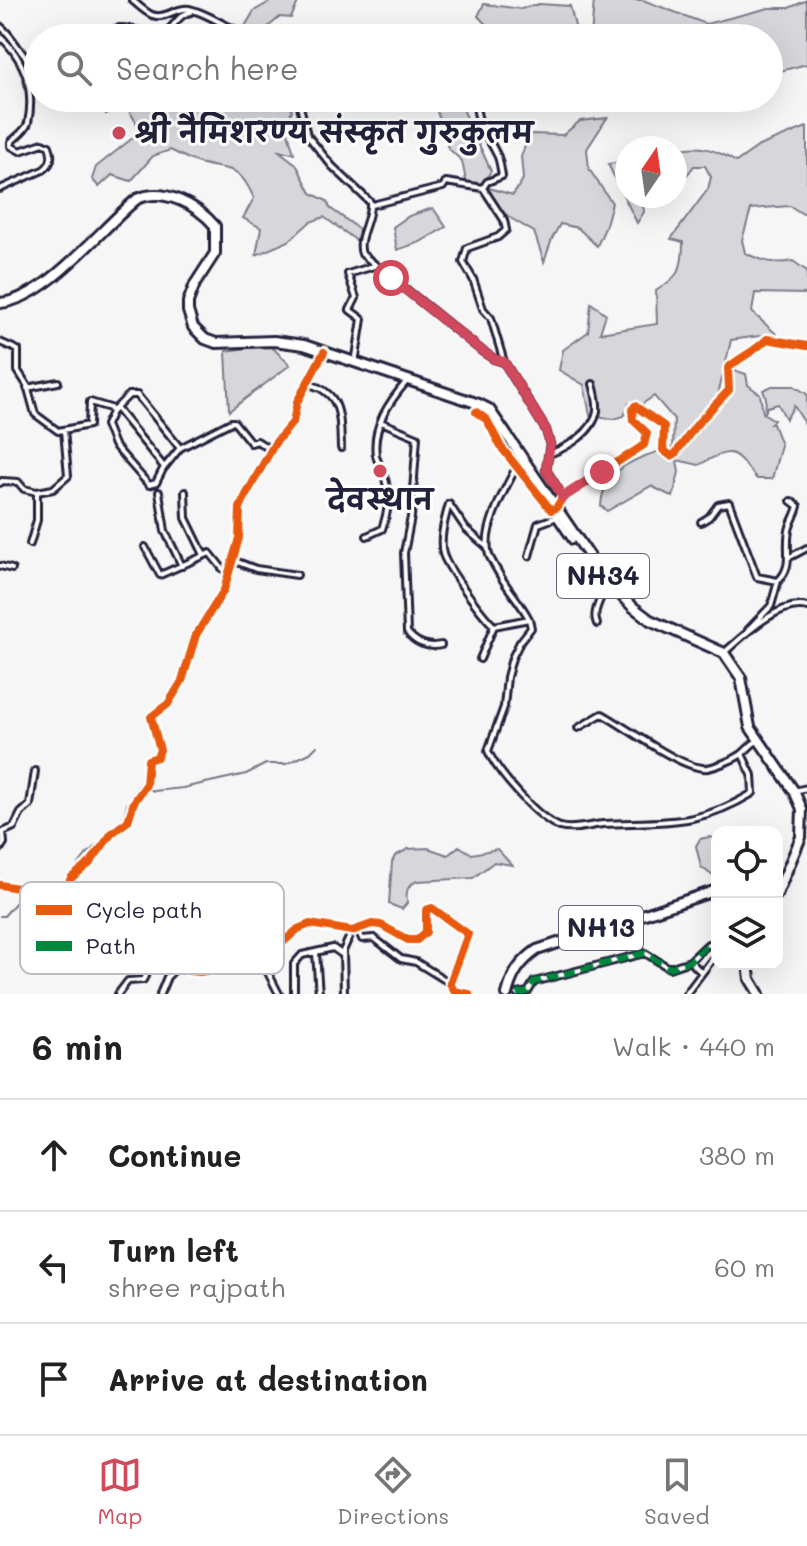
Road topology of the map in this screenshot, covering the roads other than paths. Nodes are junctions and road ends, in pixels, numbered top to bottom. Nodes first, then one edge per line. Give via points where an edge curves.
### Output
1 (132, 0) edge
2 (195, 12) junction
3 (175, 24) edge
4 (226, 24) edge
5 (0, 26) edge
6 (0, 36) edge
7 (24, 54) edge
8 (24, 69) edge
9 (29, 112) edge
10 (301, 112) edge
11 (475, 112) edge
12 (483, 188) junction
13 (0, 189) edge
14 (371, 205) junction
15 (374, 266) junction
16 (0, 303) edge
17 (0, 342) edge
18 (807, 346) edge
19 (324, 352) junction
20 (504, 362) junction
21 (355, 364) junction
22 (409, 379) junction
23 (58, 382) dead end
24 (308, 384) junction
25 (593, 384) dead end
26 (27, 388) junction
27 (114, 410) junction
28 (476, 412) dead end
29 (381, 422) junction
30 (64, 430) junction
31 (180, 448) junction
32 (341, 448) dead end
33 (271, 450) junction
34 (549, 454) junction
35 (522, 463) junction
36 (164, 467) junction
37 (0, 483) edge
38 (37, 492) junction
39 (159, 492) dead end
40 (185, 492) dead end
41 (563, 497) junction
42 (791, 501) dead end
43 (555, 512) junction
44 (701, 522) dead end
45 (367, 536) dead end
46 (572, 541) dead end
47 (30, 544) dead end
48 (145, 547) dead end
49 (488, 548) junction
50 (807, 548) edge
51 (204, 555) junction
52 (529, 556) dead end
53 (790, 557) junction
54 (232, 560) junction
55 (0, 566) edge
56 (182, 566) junction
57 (12, 569) dead end
58 (229, 573) junction
59 (297, 575) dead end
60 (778, 581) junction
61 (607, 582) junction
62 (807, 607) edge
63 (529, 619) junction
64 (597, 624) dead end
65 (494, 626) junction
66 (744, 635) junction
67 (441, 645) dead end
68 (724, 653) junction
69 (480, 659) dead end
70 (578, 728) dead end
71 (759, 740) junction
72 (742, 754) junction
73 (35, 771) dead end
74 (807, 788) edge
75 (794, 791) junction
76 (805, 831) edge
77 (0, 849) edge
78 (787, 873) junction
79 (783, 879) edge
80 (783, 881) edge
81 (69, 882) edge
82 (0, 885) edge
83 (20, 887) edge
84 (711, 892) edge
85 (355, 930) junction
86 (284, 941) edge
87 (711, 946) edge
88 (316, 953) junction
89 (343, 955) junction
90 (711, 959) edge
91 (690, 961) junction
92 (747, 970) edge
93 (701, 972) junction
94 (146, 974) edge
95 (170, 974) edge
96 (269, 974) edge
97 (450, 983) junction
98 (529, 993) edge
99 (118, 994) edge
100 (160, 994) edge
101 (279, 994) edge
102 (294, 994) edge
103 (319, 994) edge
104 (344, 994) edge
105 (469, 994) edge
106 (507, 994) edge
107 (517, 994) edge
108 (686, 994) edge
109 (759, 994) edge

1 - 2 street via 152,15
2 - 3 street via 183,14
2 - 4 street
5 - 7 street
6 - 8 street
9 - 13 street via 27,124 11,146 20,151 43,143 52,156 43,170
10 - 14 street via 307,135
11 - 12 street via 502,176
12 - 14 street via 446,182
12 - 20 street via 506,230 467,248 463,262 491,318
14 - 15 street via 360,250
15 - 20 street via 482,351
15 - 21 street via 348,274 356,298 350,310 362,319
16 - 19 highway, NH34 via 20,299 46,283 137,199 161,195 201,213 215,226 215,253 188,302 189,318 199,334 216,343 274,341
17 - 26 street via 18,350 18,371
18 - 41 street via 767,339 749,357 739,359 728,368 729,390 671,456 663,450 664,426 635,406 633,420 647,433 644,445
19 - 21 highway, NH34
19 - 24 street
20 - 34 street via 546,430
21 - 22 highway, NH34
22 - 29 street
22 - 35 highway, NH34 via 489,409
23 - 26 street
24 - 32 street via 336,401
24 - 33 street via 291,426
25 - 34 street via 597,409 590,426 567,448
26 - 30 street via 35,414 54,430
27 - 30 street via 90,402 89,425
27 - 31 street via 129,395 141,397
27 - 36 street
27 - 36 street via 107,419 109,435 141,478 153,485
28 - 35 street via 487,420 501,447
29 - 45 street via 376,456 390,507 382,529
29 - 67 street via 417,437 404,553 407,632 426,645
30 - 38 street via 68,476 53,489
31 - 33 street via 234,422 251,443
31 - 36 street
33 - 54 street via 240,508 241,528
34 - 41 street via 546,470
35 - 43 highway, NH34
35 - 49 street via 499,500
37 - 38 street via 18,482
38 - 47 street
39 - 56 street via 165,531
40 - 51 street via 186,518
41 - 43 street
42 - 53 street via 798,506 789,531
43 - 46 street
43 - 52 street via 538,524
43 - 61 highway, NH34
44 - 60 street via 718,505 729,503 757,577
48 - 56 street via 160,575
49 - 63 street
49 - 65 street via 449,504 443,554
50 - 53 street
51 - 56 street
51 - 58 street via 212,554
53 - 60 street
54 - 58 street
54 - 59 street
55 - 57 street
58 - 81 street via 196,635 182,681 168,704 151,717 159,755 148,760 146,785 131,816
60 - 66 street via 771,606
61 - 64 street via 595,611
61 - 68 highway, NH34 via 650,620
62 - 66 street via 782,609
63 - 65 street
63 - 72 street via 531,628 512,658 504,707 488,751 523,799 561,828 708,816 753,793
65 - 69 street
66 - 68 street
68 - 71 highway via 741,678 750,727
70 - 72 street via 599,713 694,766 707,768
71 - 72 street
71 - 75 highway
73 - 77 street via 30,805 14,827 3,832
74 - 75 street
75 - 76 highway
76 - 78 highway
78 - 79 highway
78 - 80 highway
82 - 83 street
84 - 106 highway, NH13 via 537,950 520,964
85 - 86 street via 310,924
85 - 89 street
85 - 97 street via 362,939 374,938 401,959
85 - 97 street via 381,925 417,940 427,928 426,910 436,910 468,934
87 - 91 street
88 - 89 street via 333,948
88 - 102 street via 296,960
88 - 103 street
89 - 104 street
90 - 93 street
91 - 93 street
91 - 98 street via 669,968 645,953 534,982
92 - 109 highway
93 - 108 street
94 - 99 street via 143,980 128,981
95 - 100 street
96 - 101 street
97 - 105 street via 454,991
98 - 107 street

